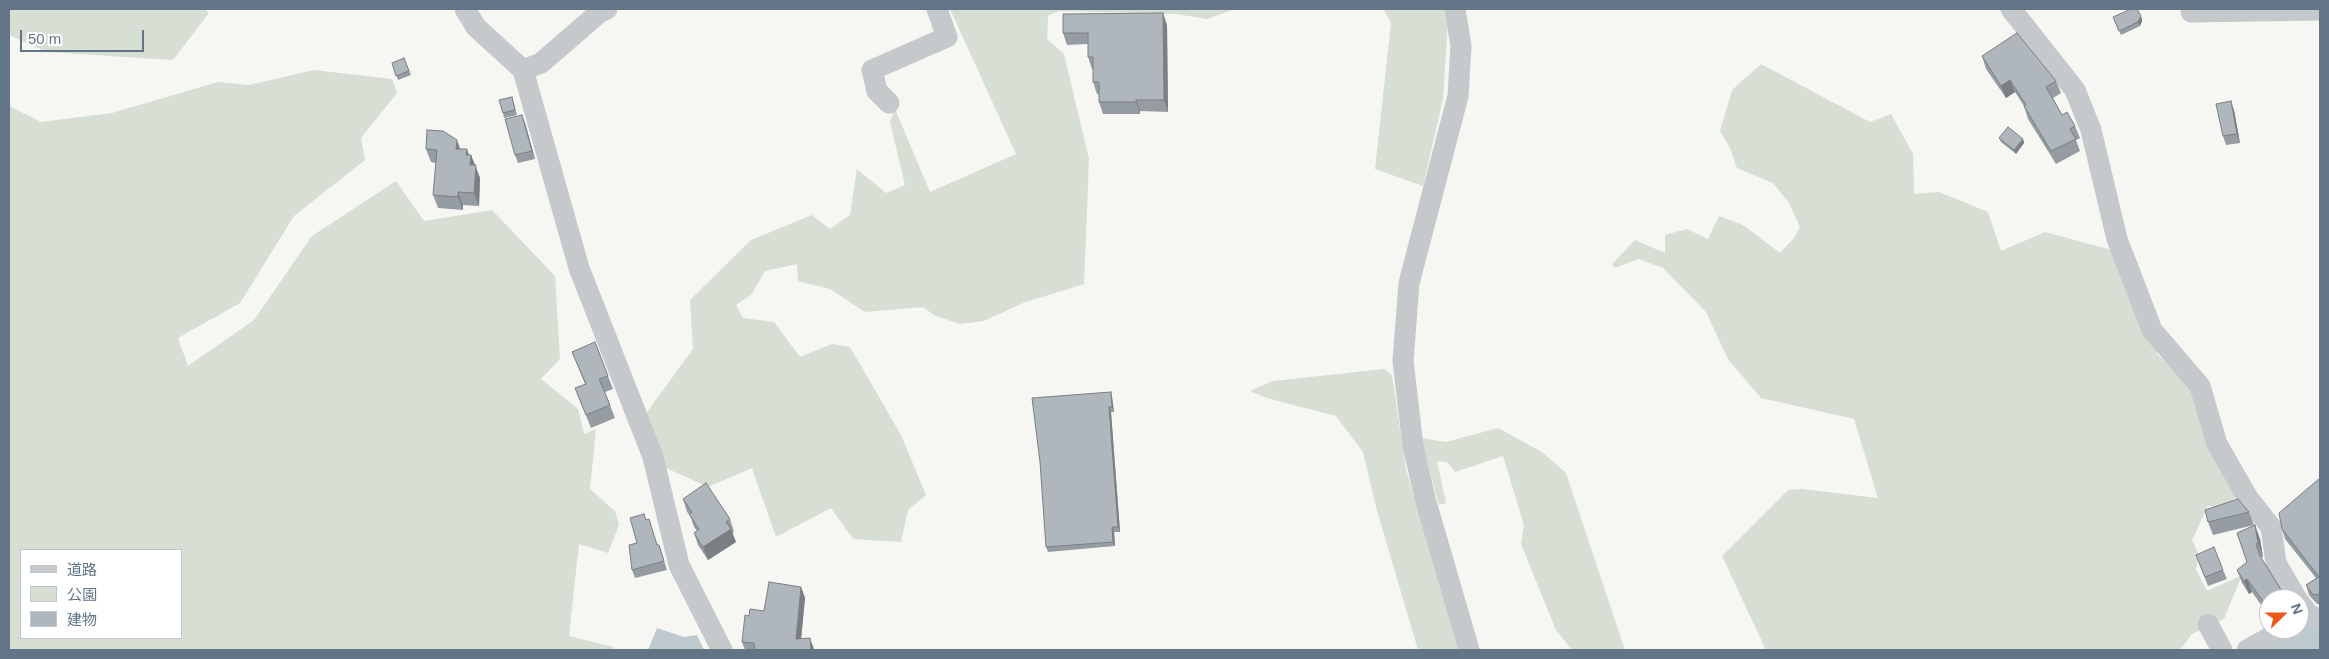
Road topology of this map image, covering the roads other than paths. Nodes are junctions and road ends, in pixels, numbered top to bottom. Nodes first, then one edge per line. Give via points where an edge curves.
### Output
1 (465, 9) edge
2 (607, 9) edge
3 (937, 9) edge
4 (1454, 9) edge
5 (2011, 9) edge
6 (2191, 9) edge
7 (2320, 10) edge
8 (523, 70) junction
9 (889, 103) dead end
10 (2292, 589) edge
11 (2208, 624) dead end
12 (2267, 639) edge
13 (722, 650) edge
14 (1469, 650) edge
15 (2222, 650) edge
16 (2248, 650) edge

1 - 8 street via 476,27
2 - 8 street via 541,63
3 - 9 street via 947,37 872,70 877,91
4 - 14 street via 1461,46 1458,96 1409,283 1403,361 1413,446
5 - 10 street via 2075,90 2091,130 2117,239 2152,330 2200,386 2217,444 2248,498 2271,527 2276,563
6 - 7 street via 2191,12
8 - 13 street via 578,268 653,457 679,565
11 - 15 street
12 - 16 street

